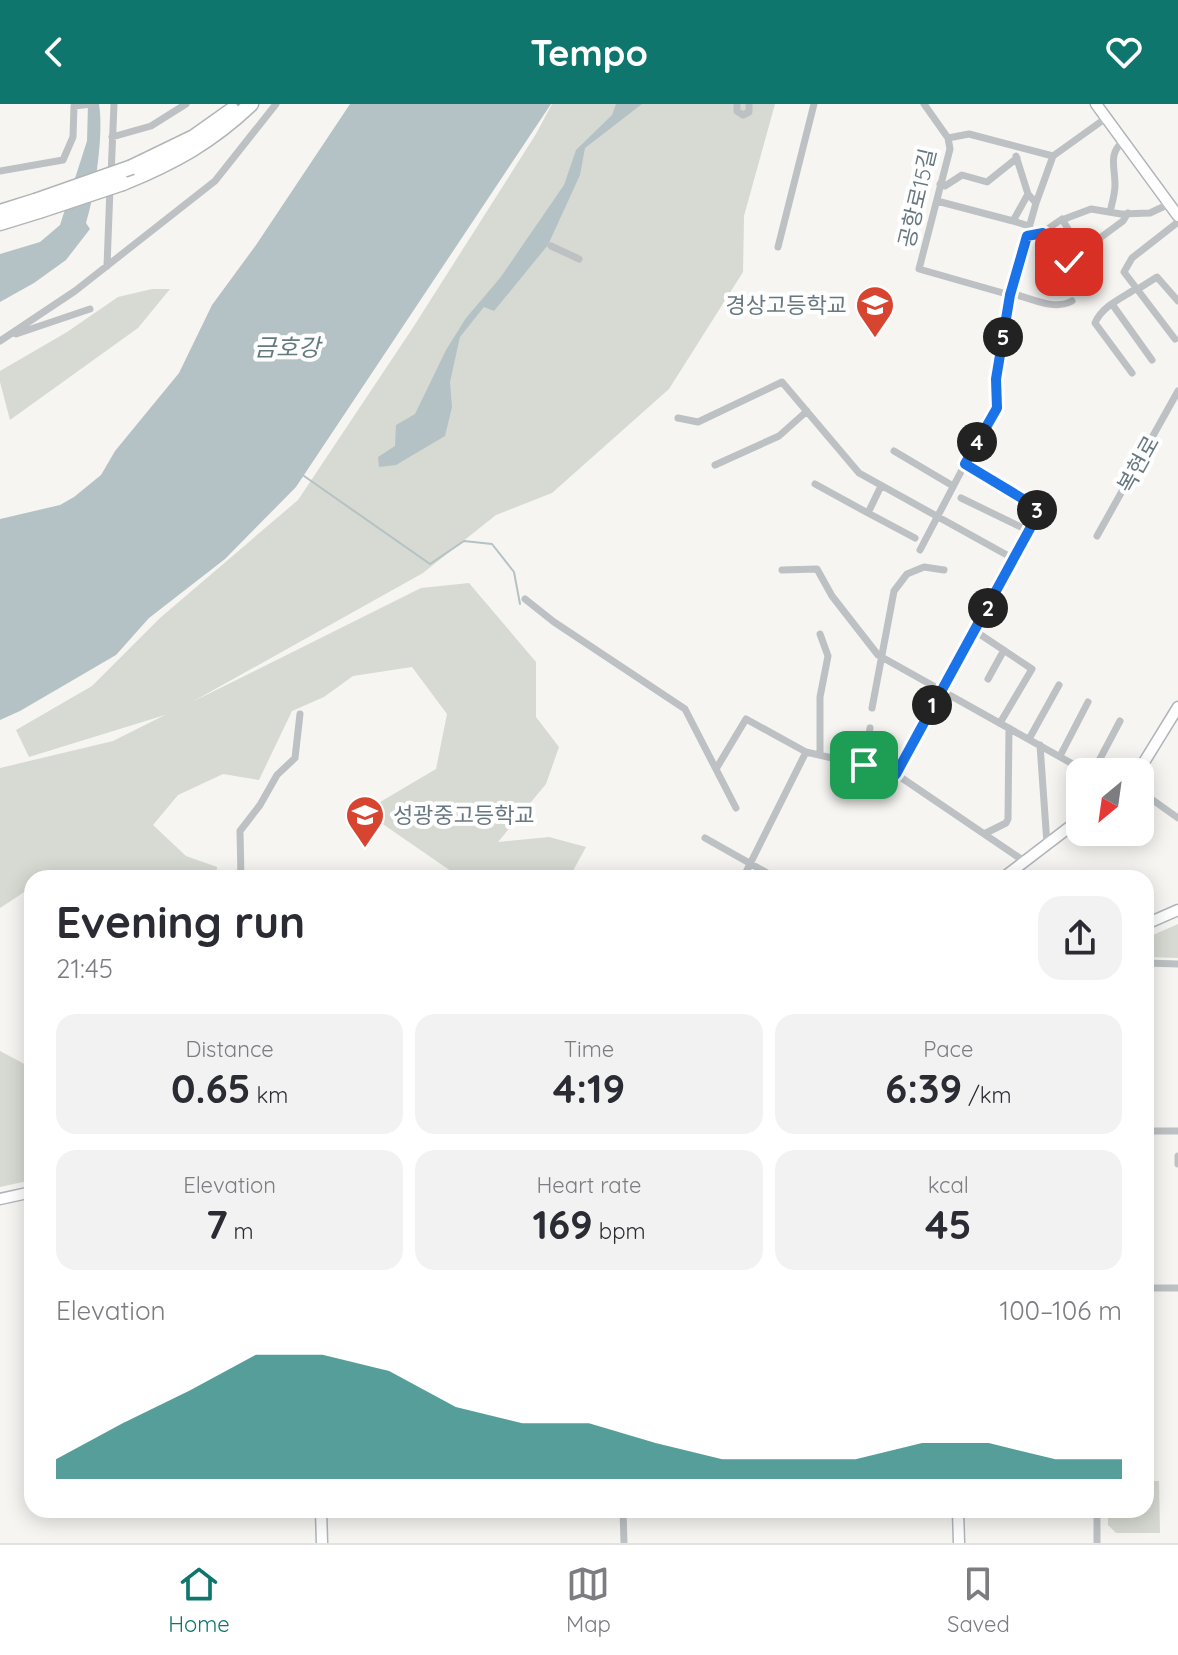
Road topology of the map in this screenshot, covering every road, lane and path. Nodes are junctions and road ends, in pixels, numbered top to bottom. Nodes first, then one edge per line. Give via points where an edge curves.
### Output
1 (92, 104) edge
2 (114, 104) edge
3 (186, 104) edge
4 (238, 104) edge
5 (251, 104) edge
6 (276, 104) edge
7 (737, 104) edge
8 (749, 104) edge
9 (814, 104) edge
10 (924, 104) edge
11 (1096, 104) edge
12 (74, 105) edge
13 (1106, 118) junction
14 (112, 137) junction
15 (948, 138) junction
16 (1123, 141) junction
17 (1014, 145) junction
18 (1053, 156) junction
19 (1017, 158) junction
20 (0, 171) edge
21 (940, 184) junction
22 (1028, 194) junction
23 (937, 201) junction
24 (1036, 203) junction
25 (1169, 204) junction
26 (37, 206) junction
27 (0, 212) edge
28 (1110, 212) junction
29 (1128, 213) junction
30 (1062, 219) junction
31 (1178, 219) edge
32 (1013, 221) junction
33 (0, 223) edge
34 (1029, 226) junction
35 (1043, 233) junction
36 (1027, 236) junction
37 (551, 246) dead end
38 (778, 247) dead end
39 (1082, 252) junction
40 (579, 259) dead end
41 (107, 266) junction
42 (1138, 288) junction
43 (1010, 294) junction
44 (1072, 301) dead end
45 (1178, 301) edge
46 (1112, 304) junction
47 (90, 309) dead end
48 (3, 339) edge
49 (1175, 339) dead end
50 (1152, 360) dead end
51 (1132, 373) dead end
52 (1178, 391) edge
53 (807, 411) junction
54 (678, 418) dead end
55 (894, 451) dead end
56 (965, 464) junction
57 (715, 465) dead end
58 (815, 484) dead end
59 (881, 486) junction
60 (953, 486) junction
61 (961, 498) dead end
62 (868, 513) junction
63 (937, 517) junction
64 (1029, 531) junction
65 (1097, 536) dead end
66 (915, 538) dead end
67 (920, 550) dead end
68 (1014, 559) junction
69 (782, 570) dead end
70 (944, 570) dead end
71 (525, 599) dead end
72 (975, 631) junction
73 (820, 634) dead end
74 (1004, 650) junction
75 (883, 658) junction
76 (988, 679) dead end
77 (1059, 685) dead end
78 (940, 689) junction
79 (1088, 702) dead end
80 (1178, 707) edge
81 (872, 708) dead end
82 (300, 714) dead end
83 (1120, 721) dead end
84 (1000, 723) junction
85 (870, 728) dead end
86 (1009, 728) junction
87 (1029, 739) junction
88 (1040, 745) junction
89 (806, 752) junction
90 (820, 755) junction
91 (1060, 756) junction
92 (1098, 758) edge
93 (1147, 758) edge
94 (1066, 759) edge
95 (864, 765) junction
96 (716, 769) junction
97 (896, 774) junction
98 (1154, 801) edge
99 (736, 808) dead end
100 (1178, 818) edge
101 (1066, 830) edge
102 (984, 834) junction
103 (705, 838) dead end
104 (1047, 844) junction
105 (1024, 861) junction
106 (750, 863) junction
107 (241, 870) edge
108 (747, 870) edge
109 (762, 870) edge
110 (1013, 870) edge
111 (1178, 910) edge
112 (1154, 920) edge
113 (1154, 963) edge
114 (1178, 964) edge
115 (1154, 1131) edge
116 (1178, 1131) edge
117 (24, 1194) edge
118 (0, 1199) edge
119 (1154, 1288) edge
120 (1178, 1288) edge
121 (321, 1518) edge
122 (623, 1518) edge
123 (958, 1518) edge
124 (1097, 1518) edge
125 (322, 1543) edge
126 (624, 1543) edge
127 (959, 1543) edge
128 (1097, 1543) edge

1 - 12 street
2 - 14 street
3 - 14 street via 151,126
4 - 26 highway, bridge via 194,137
5 - 26 highway, bridge via 214,138 173,163
6 - 41 street via 215,181
7 - 8 street via 743,115
9 - 38 street
10 - 15 street, 공항로15길
11 - 13 main road
12 - 20 street via 73,137 63,160
13 - 16 main road
13 - 18 street
14 - 41 street
15 - 17 street, 공항로15길 via 969,134
15 - 21 street, 공항로15길
16 - 25 main road
16 - 28 street via 1111,162 1115,189
17 - 18 street, 공항로15길
17 - 19 street
18 - 24 street
19 - 21 street via 987,182 962,175
19 - 22 street
21 - 23 street, 공항로15길
22 - 24 street
22 - 32 street
23 - 32 street
23 - 43 street, 공항로15길 via 919,269
24 - 34 street
25 - 29 street via 1150,213
25 - 31 main road
26 - 27 highway
26 - 33 highway
28 - 29 street
28 - 30 street via 1091,209
29 - 39 street
30 - 35 street
30 - 39 street
31 - 42 street via 1132,258 1124,272
32 - 34 street
34 - 36 street
35 - 36 street
35 - 39 street via 1062,266
36 - 43 street
37 - 40 street
41 - 48 street
42 - 45 street via 1157,277
42 - 46 street
42 - 49 street
43 - 44 street via 1063,306
43 - 56 street via 996,379 997,408
46 - 50 street
46 - 51 street via 1095,323
47 - 48 street
52 - 65 street, 복현로
53 - 54 street via 782,382 698,422
53 - 57 street via 779,436
53 - 59 street via 859,473
55 - 60 street
56 - 60 street
56 - 64 street via 1033,505 1039,512
58 - 62 street
59 - 62 street
59 - 63 street
60 - 63 street
61 - 64 street
62 - 66 street
63 - 67 street
63 - 68 street
64 - 68 street
68 - 72 street
69 - 75 street via 817,569 832,596
70 - 75 street via 924,567 907,574 894,591
71 - 96 street via 685,709
72 - 74 street
72 - 78 street
73 - 90 street via 828,656 820,697
74 - 76 street
74 - 84 street via 1032,669
75 - 78 street
75 - 81 street
77 - 87 street
78 - 84 street
78 - 97 street
79 - 91 street
80 - 93 main road
82 - 107 street via 295,758 277,775 240,831
83 - 92 street
84 - 86 street
85 - 95 street
86 - 87 street
86 - 102 street via 1008,819
87 - 88 street
88 - 91 street
88 - 104 street
89 - 90 street
89 - 96 street via 746,719
89 - 106 street
90 - 95 street
91 - 94 street
95 - 97 street
96 - 99 street
97 - 102 street
98 - 100 street
101 - 104 main road
102 - 105 street
103 - 106 street
104 - 105 main road
105 - 110 main road
106 - 108 street
106 - 109 street
111 - 112 main road
113 - 114 street
115 - 116 street
117 - 118 main road
119 - 120 street
121 - 125 main road
122 - 126 street
123 - 127 main road
124 - 128 street

